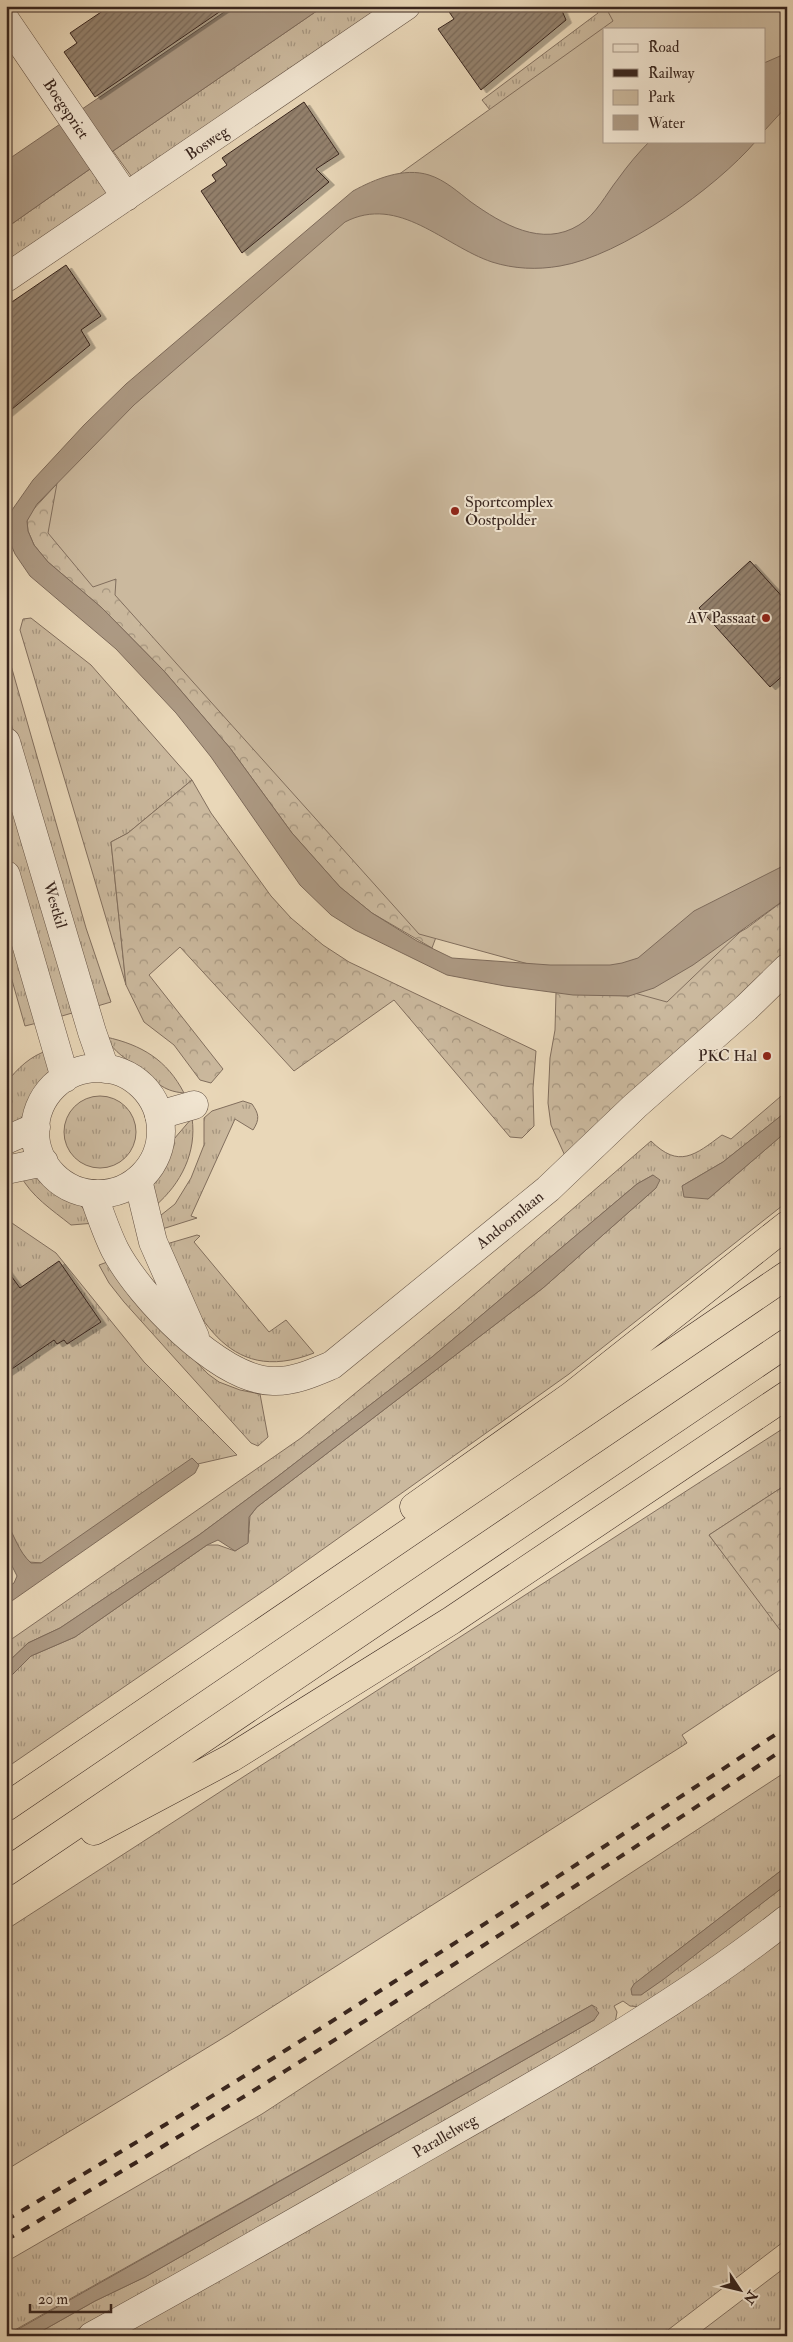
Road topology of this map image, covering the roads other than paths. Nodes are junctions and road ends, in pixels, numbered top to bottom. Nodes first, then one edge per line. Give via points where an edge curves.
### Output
1 (406, 6) edge
2 (6, 21) edge
3 (126, 197) junction
4 (6, 278) edge
5 (6, 742) edge
6 (6, 875) edge
7 (787, 968) edge
8 (105, 1068) junction
9 (65, 1078) junction
10 (194, 1105) dead end
11 (159, 1114) junction
12 (36, 1127) junction
13 (6, 1140) edge
14 (44, 1162) junction
15 (6, 1170) edge
16 (138, 1180) junction
17 (93, 1194) junction
18 (787, 1226) edge
19 (787, 1276) edge
20 (787, 1343) edge
21 (199, 1345) junction
22 (787, 1395) edge
23 (302, 1605) junction
24 (6, 1807) edge
25 (6, 1872) edge
26 (6, 1877) edge
27 (787, 1919) edge
28 (92, 2336) edge

1 - 3 street, Bosweg
2 - 3 street, Boegspriet
3 - 4 street, Bosweg
5 - 8 street, Westkil
6 - 9 street
7 - 21 street, Andoornlaan via 548,1189 332,1365 308,1375 272,1381 242,1374
8 - 9 street via 84,1070
8 - 11 street via 120,1072 145,1088
9 - 12 street via 44,1099
10 - 11 street
11 - 16 street via 161,1133 158,1150 150,1167
12 - 13 street
12 - 14 street via 36,1139
14 - 15 street
14 - 17 street via 69,1187
16 - 17 street via 116,1191
16 - 21 street, Andoornlaan via 154,1242
17 - 21 street, Andoornlaan via 116,1252 167,1318
18 - 23 highway via 571,1396 365,1542
19 - 23 highway
20 - 25 highway
22 - 26 highway via 460,1615 231,1758
23 - 24 highway
27 - 28 street, Parallelweg via 696,1986 634,2026

